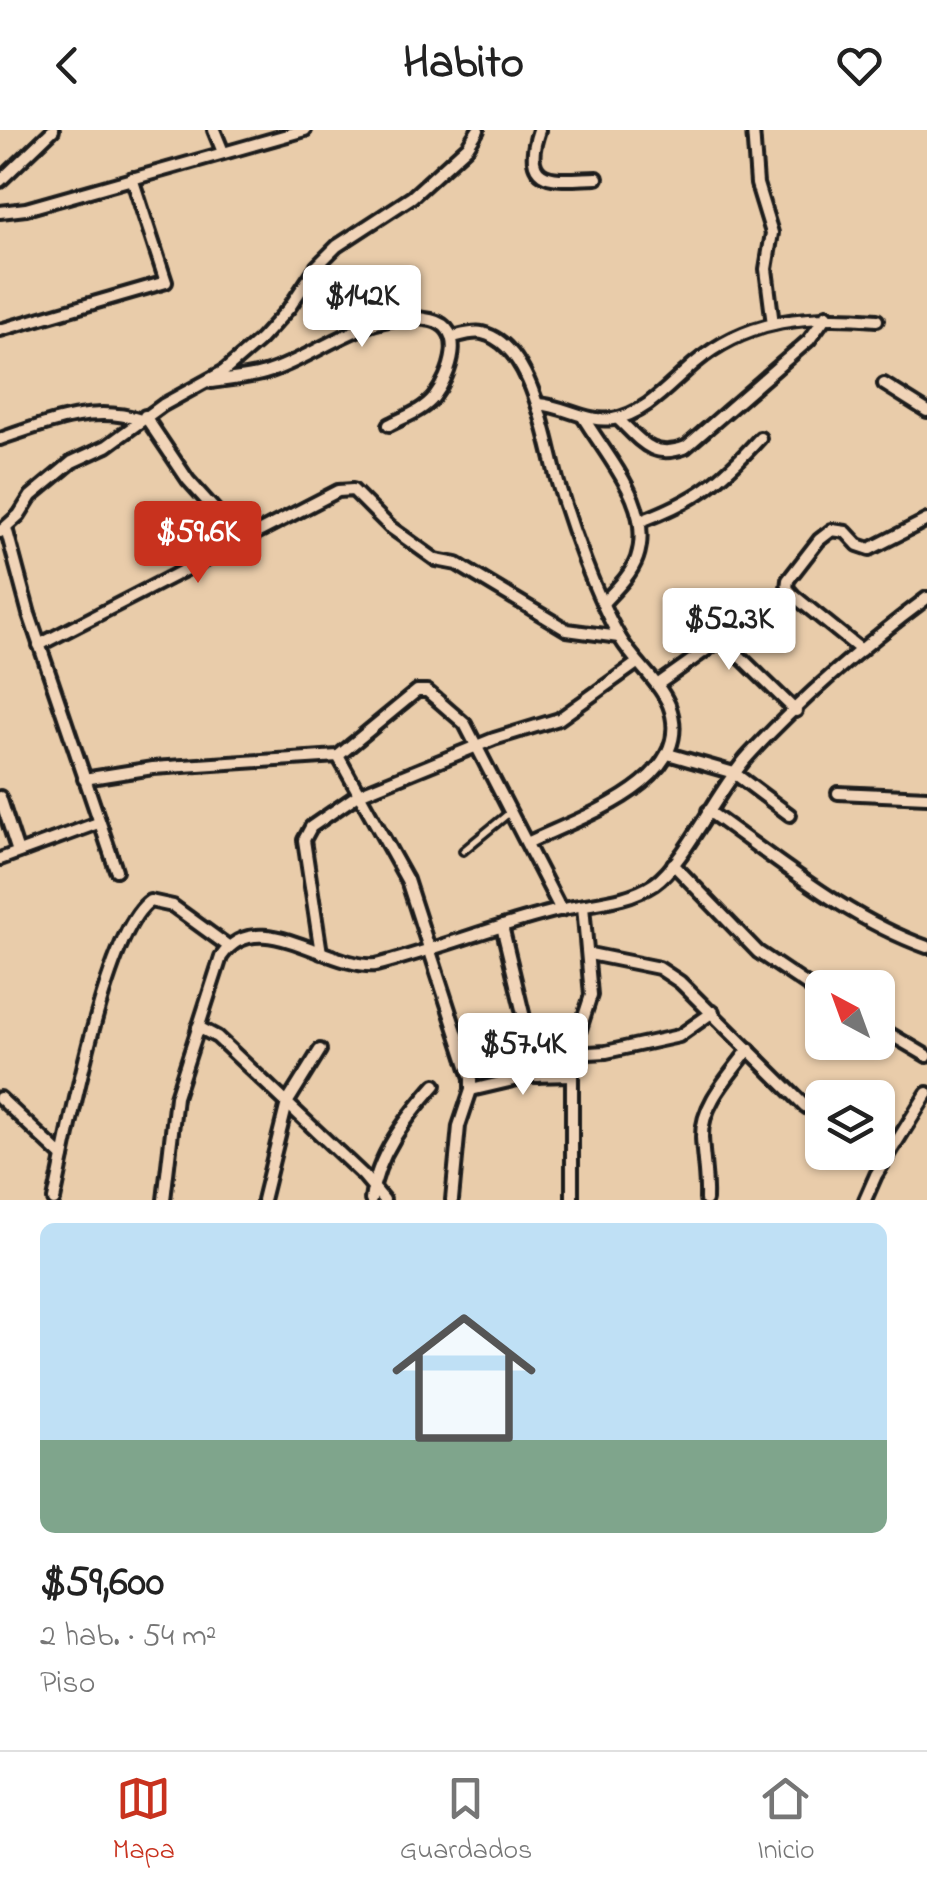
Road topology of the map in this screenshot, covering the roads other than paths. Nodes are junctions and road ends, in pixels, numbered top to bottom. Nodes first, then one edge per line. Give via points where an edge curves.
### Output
1 (53, 130) edge
2 (214, 130) edge
3 (305, 130) edge
4 (478, 130) edge
5 (539, 130) edge
6 (753, 130) edge
7 (224, 152) junction
8 (132, 178) junction
9 (597, 178) dead end
10 (0, 181) edge
11 (0, 212) edge
12 (827, 315) junction
13 (877, 320) dead end
14 (772, 324) junction
15 (0, 330) edge
16 (452, 336) junction
17 (206, 383) junction
18 (884, 384) dead end
19 (538, 404) junction
20 (927, 411) edge
21 (583, 416) junction
22 (143, 418) junction
23 (618, 419) junction
24 (388, 424) dead end
25 (760, 438) dead end
26 (0, 439) edge
27 (927, 520) edge
28 (640, 521) junction
29 (3, 530) edge
30 (242, 540) junction
31 (927, 598) edge
32 (604, 602) junction
33 (619, 637) junction
34 (40, 645) junction
35 (861, 650) junction
36 (638, 663) junction
37 (657, 686) junction
38 (796, 710) junction
39 (478, 746) junction
40 (668, 754) junction
41 (338, 756) junction
42 (734, 773) junction
43 (84, 779) junction
44 (360, 794) junction
45 (838, 794) dead end
46 (0, 796) edge
47 (927, 797) edge
48 (511, 811) junction
49 (708, 811) junction
50 (790, 815) dead end
51 (98, 823) junction
52 (527, 842) junction
53 (463, 851) dead end
54 (18, 852) junction
55 (0, 859) edge
56 (673, 864) junction
57 (116, 870) dead end
58 (583, 906) junction
59 (561, 910) junction
60 (502, 926) junction
61 (228, 946) junction
62 (927, 948) edge
63 (430, 949) junction
64 (321, 953) junction
65 (590, 954) junction
66 (805, 983) edge
67 (713, 1012) junction
68 (198, 1027) junction
69 (895, 1037) edge
70 (749, 1049) junction
71 (320, 1050) dead end
72 (572, 1054) junction
73 (927, 1056) edge
74 (572, 1075) junction
75 (538, 1076) junction
76 (435, 1085) dead end
77 (471, 1090) junction
78 (927, 1093) edge
79 (1, 1101) edge
80 (287, 1104) junction
81 (805, 1106) edge
82 (895, 1144) edge
83 (63, 1157) junction
84 (881, 1170) edge
85 (372, 1186) junction
86 (54, 1200) edge
87 (164, 1200) edge
88 (263, 1200) edge
89 (370, 1200) edge
90 (384, 1200) edge
91 (452, 1200) edge
92 (572, 1200) edge
93 (706, 1200) edge
94 (865, 1200) edge

1 - 10 street
2 - 7 street
3 - 7 street
4 - 17 street via 412,197 337,246 260,340
5 - 9 street via 540,175
6 - 14 street via 757,184 772,232 766,269
7 - 8 street
8 - 11 street
8 - 15 street via 166,282
12 - 13 street
12 - 14 street
12 - 23 street via 809,340 686,447 668,454 656,450
14 - 23 street via 725,341 641,410
16 - 17 street via 435,320 373,324 267,372
16 - 19 street via 481,333 495,339 514,357
16 - 24 street via 455,348 435,396
17 - 22 street
18 - 20 street
19 - 21 street
19 - 32 street via 558,482
21 - 23 street
21 - 28 street
22 - 26 street via 118,412 62,417
22 - 29 street via 56,474
22 - 30 street
25 - 28 street via 700,495
27 - 35 street via 870,549 832,530 788,580 794,596
28 - 32 street via 636,559
29 - 34 street
30 - 33 street via 338,491 354,490 436,560 456,564 567,630
30 - 34 street
31 - 35 street
32 - 33 street
33 - 36 street
34 - 43 street
35 - 38 street
36 - 37 street
36 - 39 street via 559,719
37 - 38 street via 716,644 727,644
37 - 40 street via 676,732
38 - 42 street
39 - 41 street via 465,724 427,691 417,691
39 - 44 street
39 - 48 street
40 - 42 street
40 - 52 street via 632,792
41 - 43 street
41 - 44 street
42 - 49 street
42 - 50 street
43 - 51 street
44 - 63 street via 408,880
44 - 64 street via 311,827 304,840
45 - 47 street
46 - 54 street
48 - 52 street
48 - 53 lane
49 - 56 street
49 - 62 street via 848,908
51 - 54 street
51 - 57 street
52 - 59 street
54 - 55 street
56 - 58 street via 658,882 630,897
56 - 66 street via 758,952
58 - 59 street
58 - 65 street
59 - 60 street
60 - 63 street
60 - 75 street
61 - 64 street via 266,935
61 - 68 street
61 - 83 street via 173,906 144,904 118,949
63 - 64 street via 358,966
63 - 77 street
65 - 67 street via 658,968
65 - 72 street via 591,995
67 - 70 street
67 - 72 street via 679,1036
68 - 80 street
68 - 87 street via 176,1097
69 - 73 street
70 - 81 street
70 - 93 street via 704,1118
71 - 80 street
72 - 74 street
74 - 75 street
74 - 92 street
75 - 77 street
76 - 85 street via 400,1125
77 - 91 street via 459,1126
78 - 82 street
79 - 83 street
80 - 85 street
80 - 88 street
83 - 86 street
84 - 94 street
85 - 89 street
85 - 90 street

